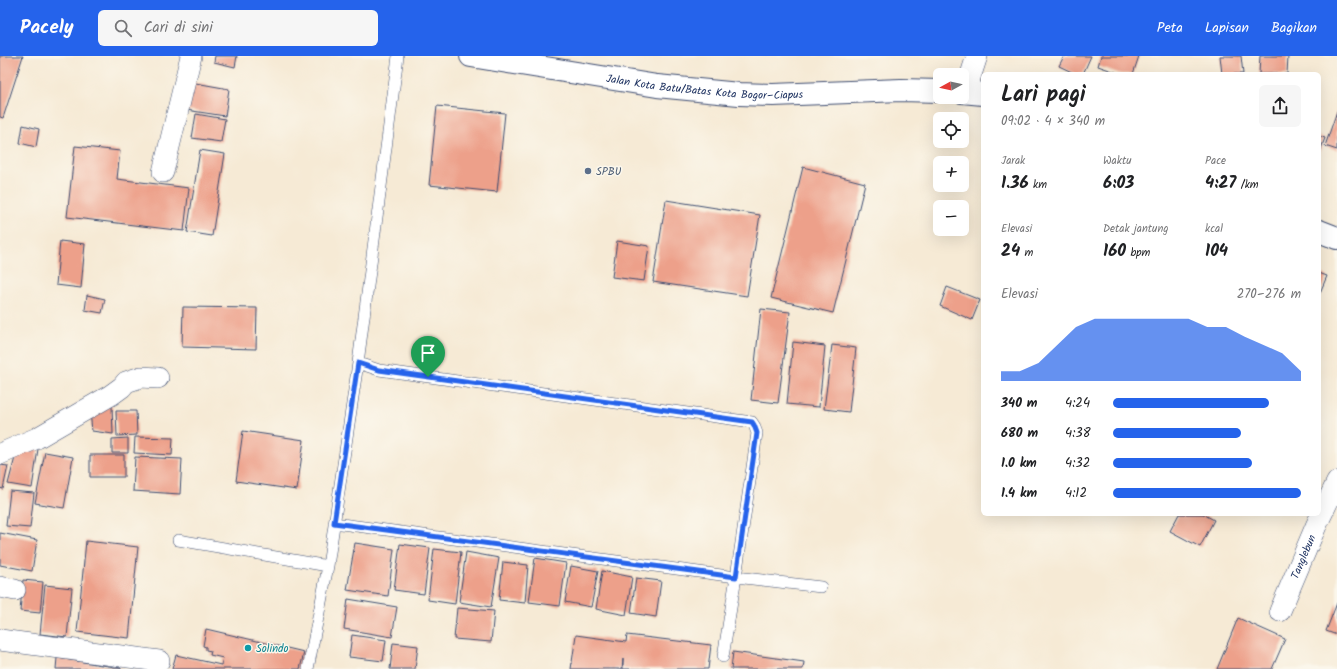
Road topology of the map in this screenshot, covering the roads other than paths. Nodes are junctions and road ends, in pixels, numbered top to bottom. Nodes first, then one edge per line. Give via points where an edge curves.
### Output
1 (191, 56) edge
2 (398, 56) edge
3 (470, 56) edge
4 (977, 56) edge
5 (933, 91) edge
6 (970, 93) edge
7 (163, 172) dead end
8 (1321, 232) edge
9 (1337, 238) edge
10 (358, 363) junction
11 (158, 378) dead end
12 (0, 454) edge
13 (1337, 482) edge
14 (1321, 516) edge
15 (1321, 516) edge
16 (334, 523) junction
17 (178, 540) dead end
18 (328, 566) junction
19 (736, 577) junction
20 (821, 587) dead end
21 (1280, 611) dead end
22 (0, 640) edge
23 (723, 657) dead end
24 (159, 661) dead end
25 (308, 669) edge

1 - 7 street
2 - 10 lane
3 - 5 main road, Jalan Kota Batu/Batas Kota Bogor–Ciapus via 657,86 740,94
4 - 6 street
8 - 9 main road
10 - 16 lane
10 - 19 lane via 379,370 752,422 757,433
11 - 12 street via 141,377 126,382 111,395 37,438
13 - 15 street, Tanglebun
14 - 21 street, Tanglebun
16 - 18 lane
16 - 19 lane
17 - 18 lane
18 - 25 lane
19 - 20 lane
19 - 23 lane
22 - 24 street

